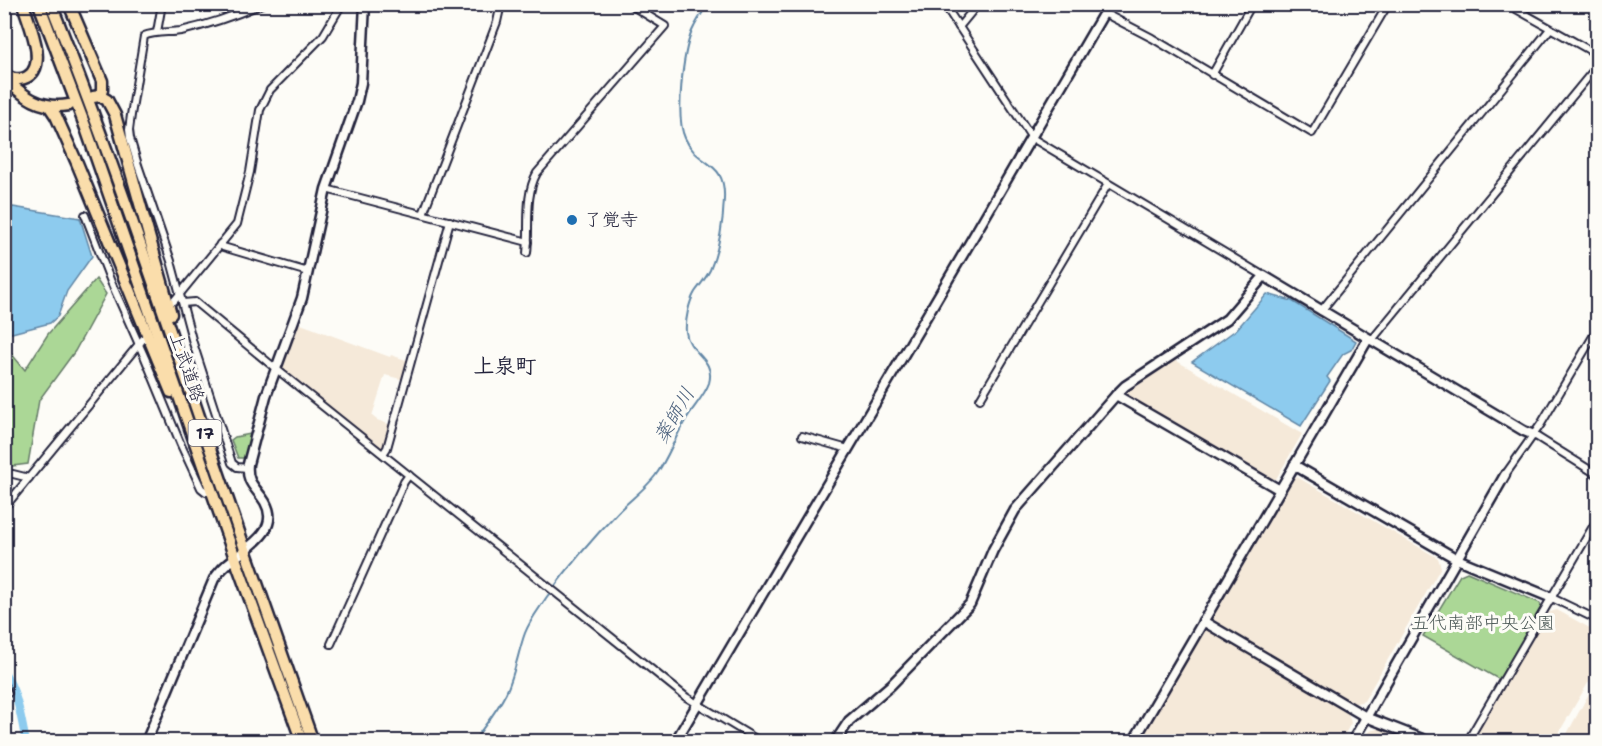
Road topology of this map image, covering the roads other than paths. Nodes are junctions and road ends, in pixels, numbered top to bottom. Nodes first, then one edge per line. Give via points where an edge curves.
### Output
1 (23, 4) edge
2 (39, 4) edge
3 (51, 4) edge
4 (69, 4) edge
5 (162, 4) edge
6 (262, 4) edge
7 (342, 4) edge
8 (365, 4) edge
9 (501, 4) edge
10 (629, 4) edge
11 (944, 4) edge
12 (978, 4) edge
13 (1109, 4) edge
14 (1252, 4) edge
15 (1388, 4) edge
16 (1507, 4) edge
17 (1104, 13) junction
18 (958, 27) junction
19 (1550, 29) junction
20 (157, 32) junction
21 (1598, 56) edge
22 (1598, 65) edge
23 (1212, 75) junction
24 (4, 76) edge
25 (69, 105) dead end
26 (50, 107) junction
27 (1032, 138) junction
28 (1108, 183) junction
29 (326, 189) junction
30 (423, 214) junction
31 (85, 215) dead end
32 (450, 221) junction
33 (528, 242) junction
34 (220, 244) junction
35 (528, 253) dead end
36 (308, 272) junction
37 (1264, 276) junction
38 (180, 293) junction
39 (174, 301) dead end
40 (183, 303) junction
41 (1321, 311) junction
42 (1598, 328) edge
43 (144, 338) dead end
44 (1370, 340) junction
45 (138, 345) junction
46 (275, 368) junction
47 (1116, 395) junction
48 (980, 399) dead end
49 (1534, 435) junction
50 (802, 436) dead end
51 (208, 444) junction
52 (197, 446) junction
53 (848, 448) junction
54 (383, 454) junction
55 (1294, 465) junction
56 (247, 468) junction
57 (4, 474) edge
58 (409, 475) junction
59 (1505, 475) joint
60 (1598, 475) edge
61 (29, 478) junction
62 (1280, 490) junction
63 (212, 492) junction
64 (4, 507) edge
65 (1598, 518) edge
66 (245, 550) junction
67 (235, 558) junction
68 (1457, 559) junction
69 (1552, 598) junction
70 (1598, 620) edge
71 (1203, 621) junction
72 (331, 644) dead end
73 (4, 685) edge
74 (8, 693) dead end
75 (698, 705) junction
76 (1366, 717) junction
77 (146, 741) edge
78 (302, 741) edge
79 (313, 741) edge
80 (675, 741) edge
81 (761, 741) edge
82 (835, 741) edge
83 (1133, 741) edge
84 (1352, 741) edge
85 (1430, 741) edge
86 (1467, 741) edge

1 - 24 highway via 38,63 28,77
2 - 52 highway, 上武道路 / 17
3 - 51 highway, 上武道路 / 17
4 - 51 highway via 102,81 102,90 96,96 107,99 115,115 198,397
5 - 20 street
6 - 20 street via 197,27
7 - 34 street via 323,36 270,90 260,110 237,224
8 - 29 street via 361,83
9 - 30 street
10 - 33 street via 665,26 537,172 529,201
11 - 18 street
12 - 18 street
13 - 17 street
14 - 23 street
15 - 23 street via 1312,133
16 - 19 street
17 - 23 street
17 - 27 street
18 - 27 street
19 - 21 street
19 - 41 street
20 - 38 street via 144,36 129,130
22 - 44 street
24 - 26 highway via 35,102
25 - 26 highway
26 - 52 highway via 184,424
27 - 28 street
27 - 53 street
28 - 37 street
28 - 48 street
29 - 30 street
29 - 36 street
30 - 32 street
31 - 45 street
32 - 33 street
32 - 54 street
33 - 35 street
34 - 36 street
34 - 38 street
36 - 46 street
37 - 41 street
37 - 47 street via 1227,319
38 - 39 street
38 - 40 street
40 - 46 street via 195,302
40 - 56 street via 232,463
41 - 44 street
42 - 49 street
43 - 45 street
44 - 49 street
44 - 55 street
45 - 61 street
45 - 63 street via 201,488
46 - 54 street
46 - 56 street
47 - 62 street
47 - 82 street via 1015,510 969,604 891,685 849,722
49 - 59 street
49 - 60 street
50 - 53 street
51 - 66 highway, 上武道路 / 17
52 - 63 highway, 上武道路 / 17
53 - 75 street
54 - 58 street
55 - 62 street
55 - 68 street
56 - 66 street via 250,482 267,506 268,520 262,536
57 - 61 street
58 - 72 street
58 - 75 street via 624,650
59 - 68 street
61 - 64 street
62 - 71 street
63 - 67 highway, 上武道路 / 17
65 - 69 street
66 - 67 street
66 - 79 highway, 上武道路 / 17
67 - 77 street via 214,579
67 - 78 highway, 上武道路 / 17
68 - 69 street
68 - 76 street
69 - 70 street
69 - 86 street
71 - 76 street
71 - 83 street
73 - 74 street
75 - 80 street
75 - 81 street
76 - 84 street
76 - 85 street

